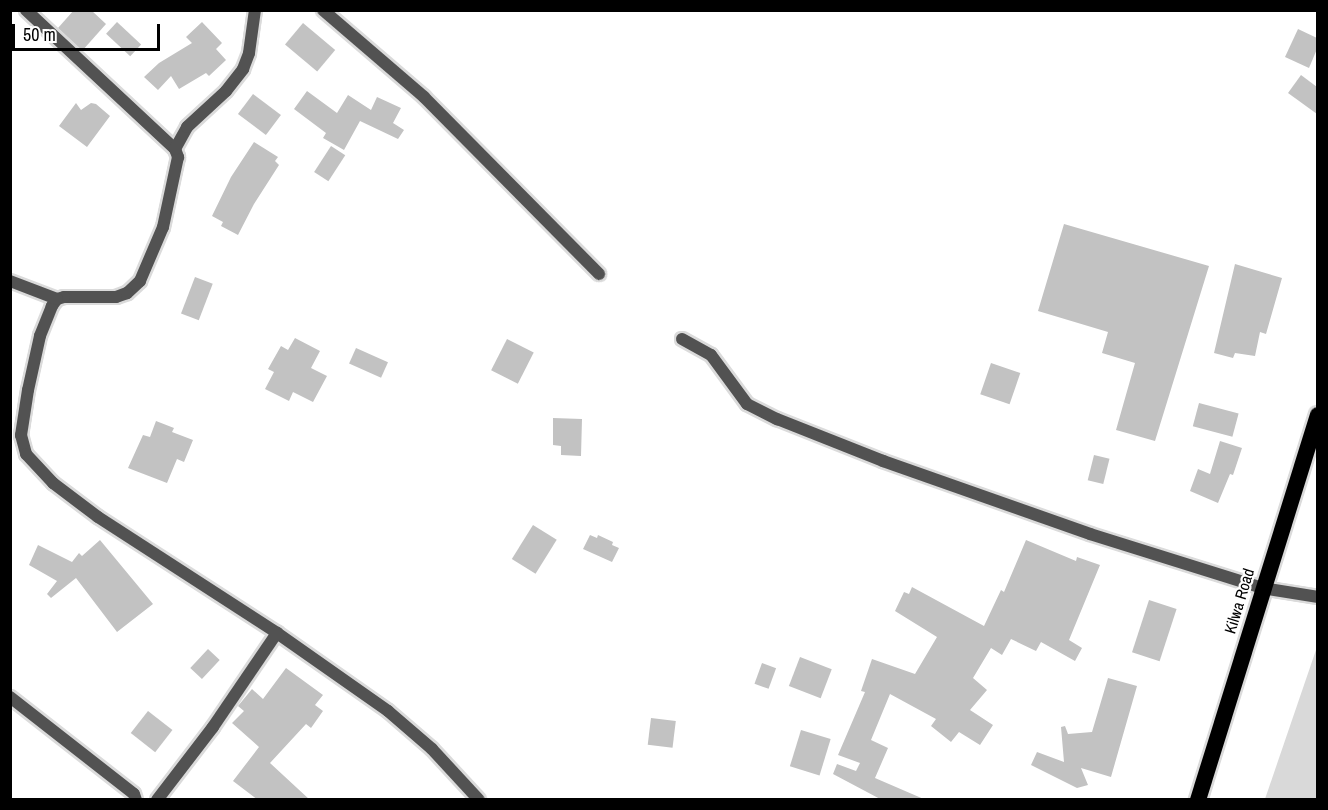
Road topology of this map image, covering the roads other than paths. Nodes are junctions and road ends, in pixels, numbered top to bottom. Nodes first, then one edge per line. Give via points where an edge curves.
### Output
1 (26, 10) edge
2 (255, 10) edge
3 (322, 10) edge
4 (175, 149) junction
5 (599, 274) dead end
6 (10, 281) edge
7 (57, 299) junction
8 (682, 339) dead end
9 (1317, 415) edge
10 (21, 435) junction
11 (10, 444) edge
12 (1262, 588) junction
13 (1317, 597) edge
14 (277, 633) junction
15 (10, 697) edge
16 (136, 800) edge
17 (158, 800) edge
18 (479, 800) edge
19 (1198, 800) edge

1 - 4 street
2 - 4 street via 243,69 226,91 187,127
3 - 5 street via 424,97
4 - 7 street via 178,157 172,195 140,281 116,297
6 - 7 street
7 - 10 street via 40,336
8 - 12 street via 711,355 747,404 777,418 1090,534
9 - 12 highway, Kilwa Road
10 - 11 street
10 - 14 street via 26,454 53,483 98,517
12 - 13 street
12 - 19 highway, Kilwa Road
14 - 17 street
14 - 18 street via 388,711 432,749
15 - 16 street via 134,794

